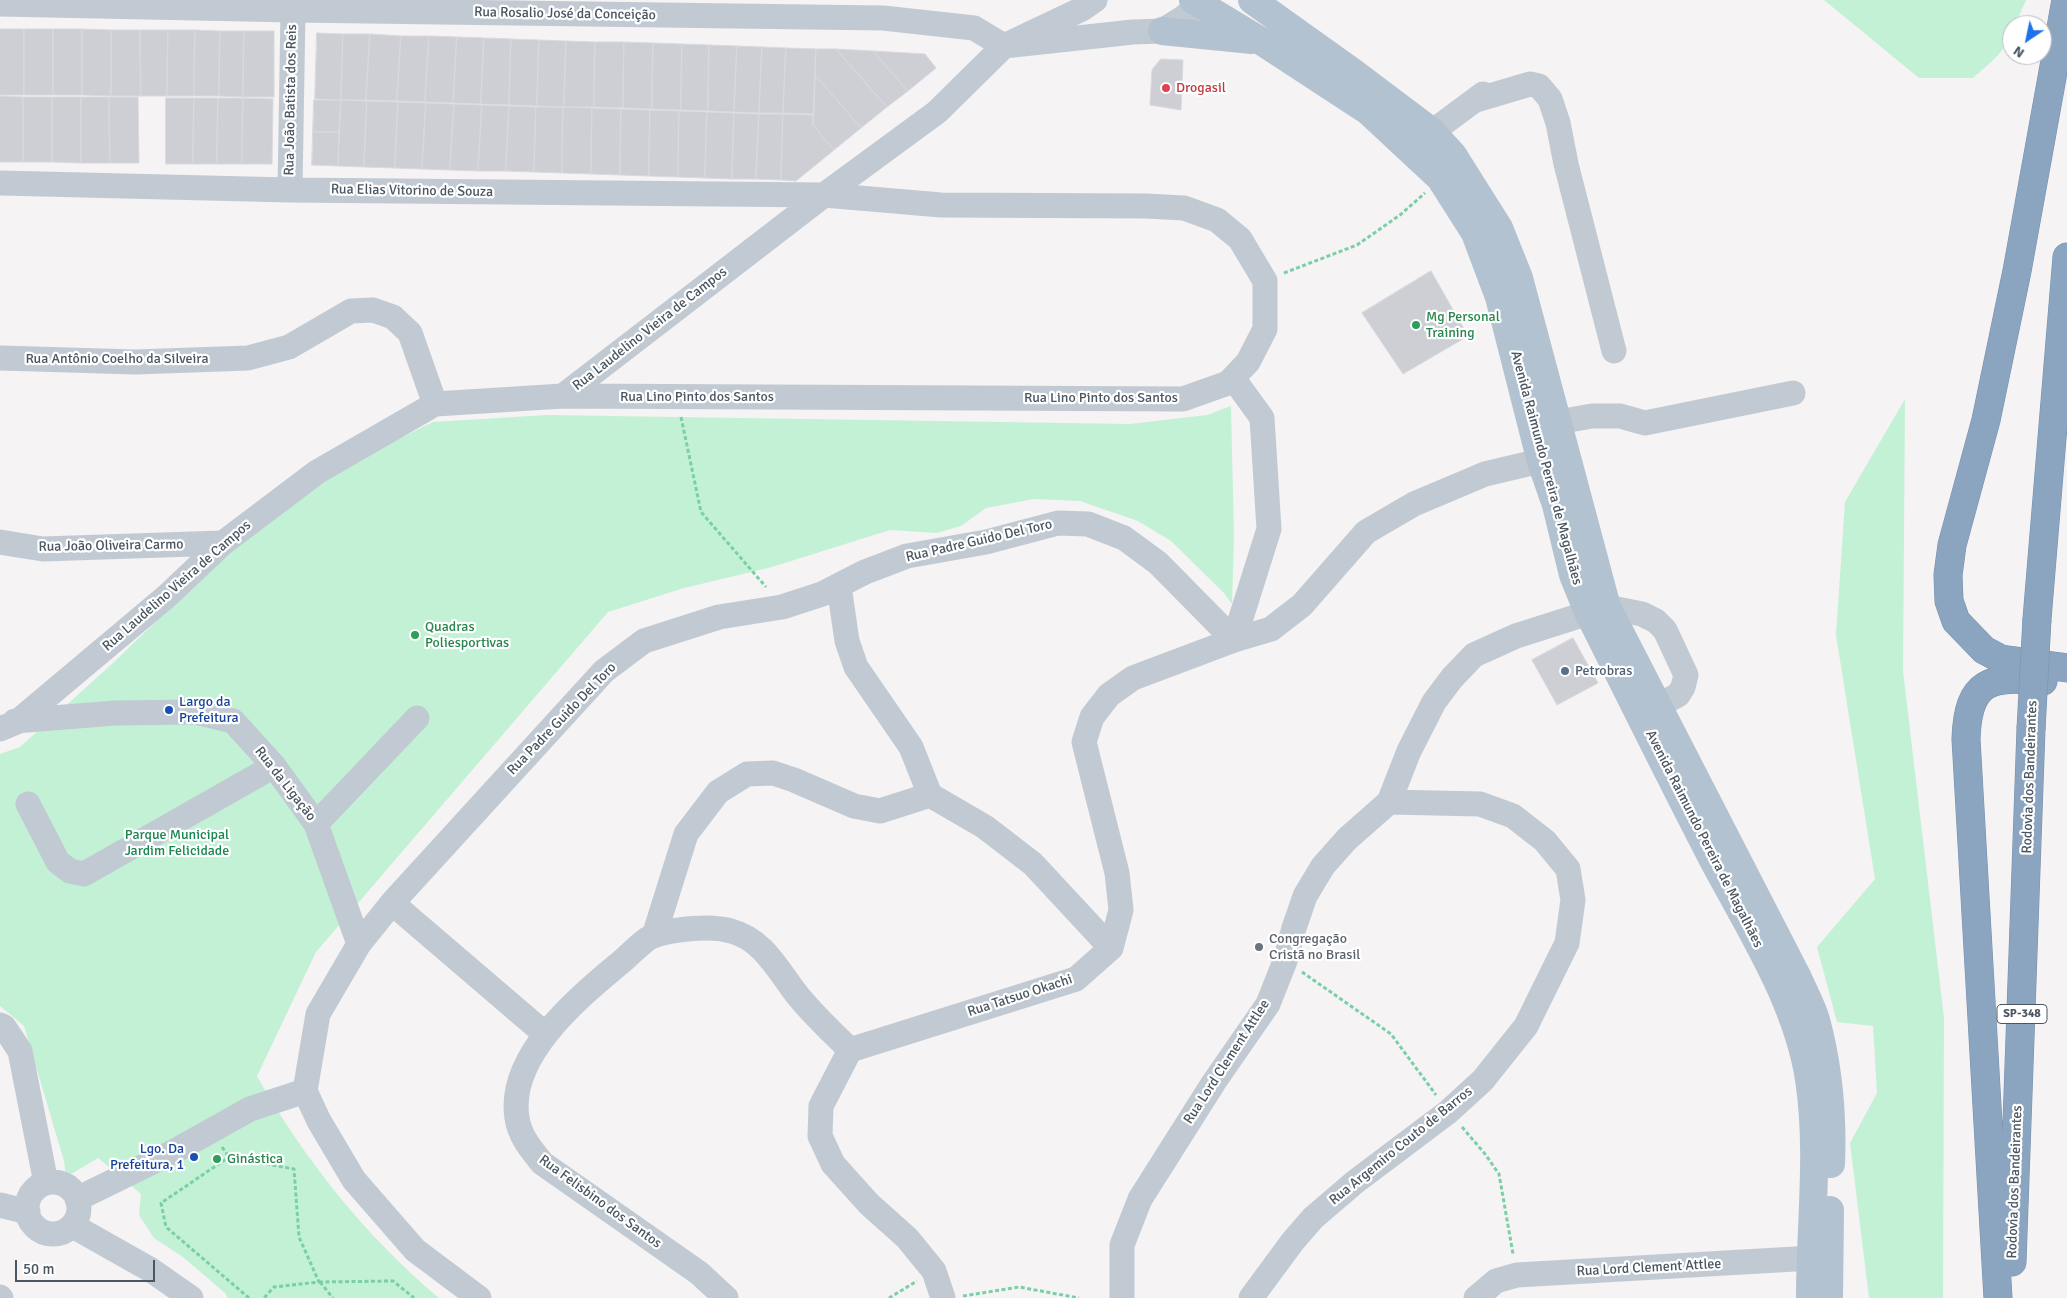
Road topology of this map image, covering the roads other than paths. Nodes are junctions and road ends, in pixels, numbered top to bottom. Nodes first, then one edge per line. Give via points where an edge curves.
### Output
1 (1095, 0) edge
2 (1252, 0) edge
3 (2066, 0) edge
4 (1198, 2) edge
5 (0, 4) edge
6 (522, 7) edge
7 (878, 9) edge
8 (293, 10) junction
9 (1162, 31) junction
10 (1261, 41) junction
11 (1004, 46) junction
12 (1431, 131) junction
13 (1411, 149) junction
14 (0, 183) edge
15 (290, 190) junction
16 (824, 195) junction
17 (2067, 257) edge
18 (1614, 351) dead end
19 (0, 358) edge
20 (1233, 378) junction
21 (1793, 393) dead end
22 (563, 396) junction
23 (435, 404) junction
24 (1558, 422) junction
25 (1566, 454) junction
26 (1541, 462) junction
27 (0, 542) edge
28 (223, 543) junction
29 (839, 586) junction
30 (1597, 610) junction
31 (1234, 640) junction
32 (2067, 668) edge
33 (2067, 683) edge
34 (1649, 711) junction
35 (417, 718) dead end
36 (6, 723) edge
37 (274, 766) junction
38 (930, 795) junction
39 (1389, 802) junction
40 (28, 804) dead end
41 (316, 824) junction
42 (392, 903) junction
43 (654, 936) junction
44 (359, 944) junction
45 (1111, 948) junction
46 (0, 1025) edge
47 (545, 1034) junction
48 (850, 1050) junction
49 (305, 1091) junction
50 (46, 1183) junction
51 (77, 1199) junction
52 (0, 1205) edge
53 (28, 1212) junction
54 (73, 1226) junction
55 (1820, 1258) junction
56 (952, 1297) edge
57 (191, 1298) edge
58 (479, 1298) edge
59 (726, 1298) edge
60 (1122, 1298) edge
61 (1251, 1298) edge
62 (1476, 1298) edge
63 (1810, 1298) edge
64 (1830, 1298) edge
65 (1998, 1298) edge
66 (2010, 1298) edge

1 - 11 street
2 - 12 main road, Avenida Raimundo Pereira de Magalhães
3 - 32 highway via 2017,271 1986,420 1952,545 1948,575 1950,601 1956,620 1984,650 2001,658
4 - 9 street via 1183,18
4 - 10 main road, Avenida Raimundo Pereira de Magalhães
5 - 8 street, Rua Rosalio José da Conceição
6 - 7 street, Rua Rosalio José da Conceição
6 - 8 street, Rua Rosalio José da Conceição
7 - 11 street, Rua Rosalio José da Conceição via 974,28
8 - 15 street, Rua João Batista dos Reis
9 - 10 main road
9 - 11 street
10 - 13 main road, Avenida Raimundo Pereira de Magalhães via 1368,111
11 - 16 street, Rua Laudelino Vieira de Campos via 937,112
12 - 13 street
12 - 18 street via 1479,97 1530,84 1539,86 1550,99
12 - 24 main road, Avenida Raimundo Pereira de Magalhães via 1453,155 1499,228 1519,278
13 - 26 main road, Avenida Raimundo Pereira de Magalhães via 1440,178 1475,232 1499,297
14 - 15 street, Rua Elias Vitorino de Souza
15 - 16 street, Rua Elias Vitorino de Souza
16 - 20 street, Rua Lino Pinto dos Santos via 942,205 1184,208 1217,220 1240,239 1265,281 1265,329 1248,362
16 - 22 street, Rua Laudelino Vieira de Campos
17 - 66 highway, Rodovia dos Bandeirantes / SP-348, bridge via 2037,619
19 - 23 street, Rua Antônio Coelho da Silveira via 136,362 248,358 289,347 351,311 373,310 393,317 410,333
20 - 22 street, Rua Lino Pinto dos Santos via 1228,383 1183,399
20 - 31 street via 1262,418 1269,529
21 - 24 street via 1646,423 1620,416 1592,416
22 - 23 street, Rua Laudelino Vieira de Campos
23 - 28 street, Rua Laudelino Vieira de Campos via 317,472
24 - 25 main road, Avenida Raimundo Pereira de Magalhães
25 - 26 street
25 - 30 main road, Avenida Raimundo Pereira de Magalhães
26 - 30 main road, Avenida Raimundo Pereira de Magalhães via 1573,575
26 - 31 street via 1485,474 1414,504 1366,532 1302,604 1272,629
27 - 28 street, Rua João Oliveira Carmo via 44,549
28 - 36 street, Rua Laudelino Vieira de Campos via 167,596
29 - 31 street, Rua Padre Guido Del Toro via 908,556 986,542 1058,523 1088,524 1124,538 1158,562
29 - 38 street via 847,641 856,667 911,747
29 - 42 street, Rua Padre Guido Del Toro via 782,607 719,617 644,641 604,671
30 - 34 main road, Avenida Raimundo Pereira de Magalhães
30 - 34 street via 1642,614 1665,630 1686,675 1678,695
30 - 39 street, Rua Lord Clement Attlee via 1516,636 1474,655 1434,702 1409,751
31 - 45 street via 1133,678 1109,695 1092,717 1084,742 1118,874 1121,910
33 - 65 highway via 2009,678 1983,686 1977,692 1967,722
34 - 55 main road, Avenida Raimundo Pereira de Magalhães via 1798,978 1816,1018 1828,1072 1833,1122
35 - 41 street
36 - 37 street, Rua da Ligação via 115,714 196,712 233,721
37 - 40 street via 84,874 70,871 58,862
37 - 41 street, Rua da Ligação
38 - 43 street via 880,811 854,806 773,773 746,774 718,792 686,834
38 - 45 street via 985,827 1033,864
39 - 60 street, Rua Lord Clement Attlee via 1347,838 1323,866 1305,896 1268,1004 1140,1199 1122,1245
39 - 61 street, Rua Argemiro Couto de Barros via 1480,804 1513,816 1545,841 1568,869 1573,900 1567,943 1526,1026 1483,1080 1448,1112 1313,1218
41 - 44 street, Rua da Ligação
42 - 44 street, Rua Padre Guido Del Toro
42 - 47 street
43 - 47 street, Rua Felisbino dos Santos via 587,991
43 - 48 street, Rua Felisbino dos Santos via 693,928 730,930 750,939 766,953 795,992
44 - 49 street, Rua Padre Guido Del Toro via 318,1014
45 - 48 street, Rua Tatsuo Okachi via 1076,979
46 - 50 street via 20,1051
47 - 59 street, Rua Felisbino dos Santos via 532,1054 518,1088 517,1117 523,1140 542,1164 699,1273
48 - 56 street via 821,1106 820,1136 833,1164 869,1204 907,1238
49 - 51 street via 250,1109 175,1151
49 - 58 street via 354,1180 415,1250
50 - 51 street via 61,1184
50 - 53 street via 30,1197
51 - 54 street via 80,1209
52 - 53 street
53 - 54 street via 36,1226 50,1234
54 - 57 street via 151,1270
55 - 62 street, Rua Lord Clement Attlee via 1517,1275 1496,1281
55 - 63 main road, Avenida Raimundo Pereira de Magalhães
55 - 64 main road, Avenida Raimundo Pereira de Magalhães

